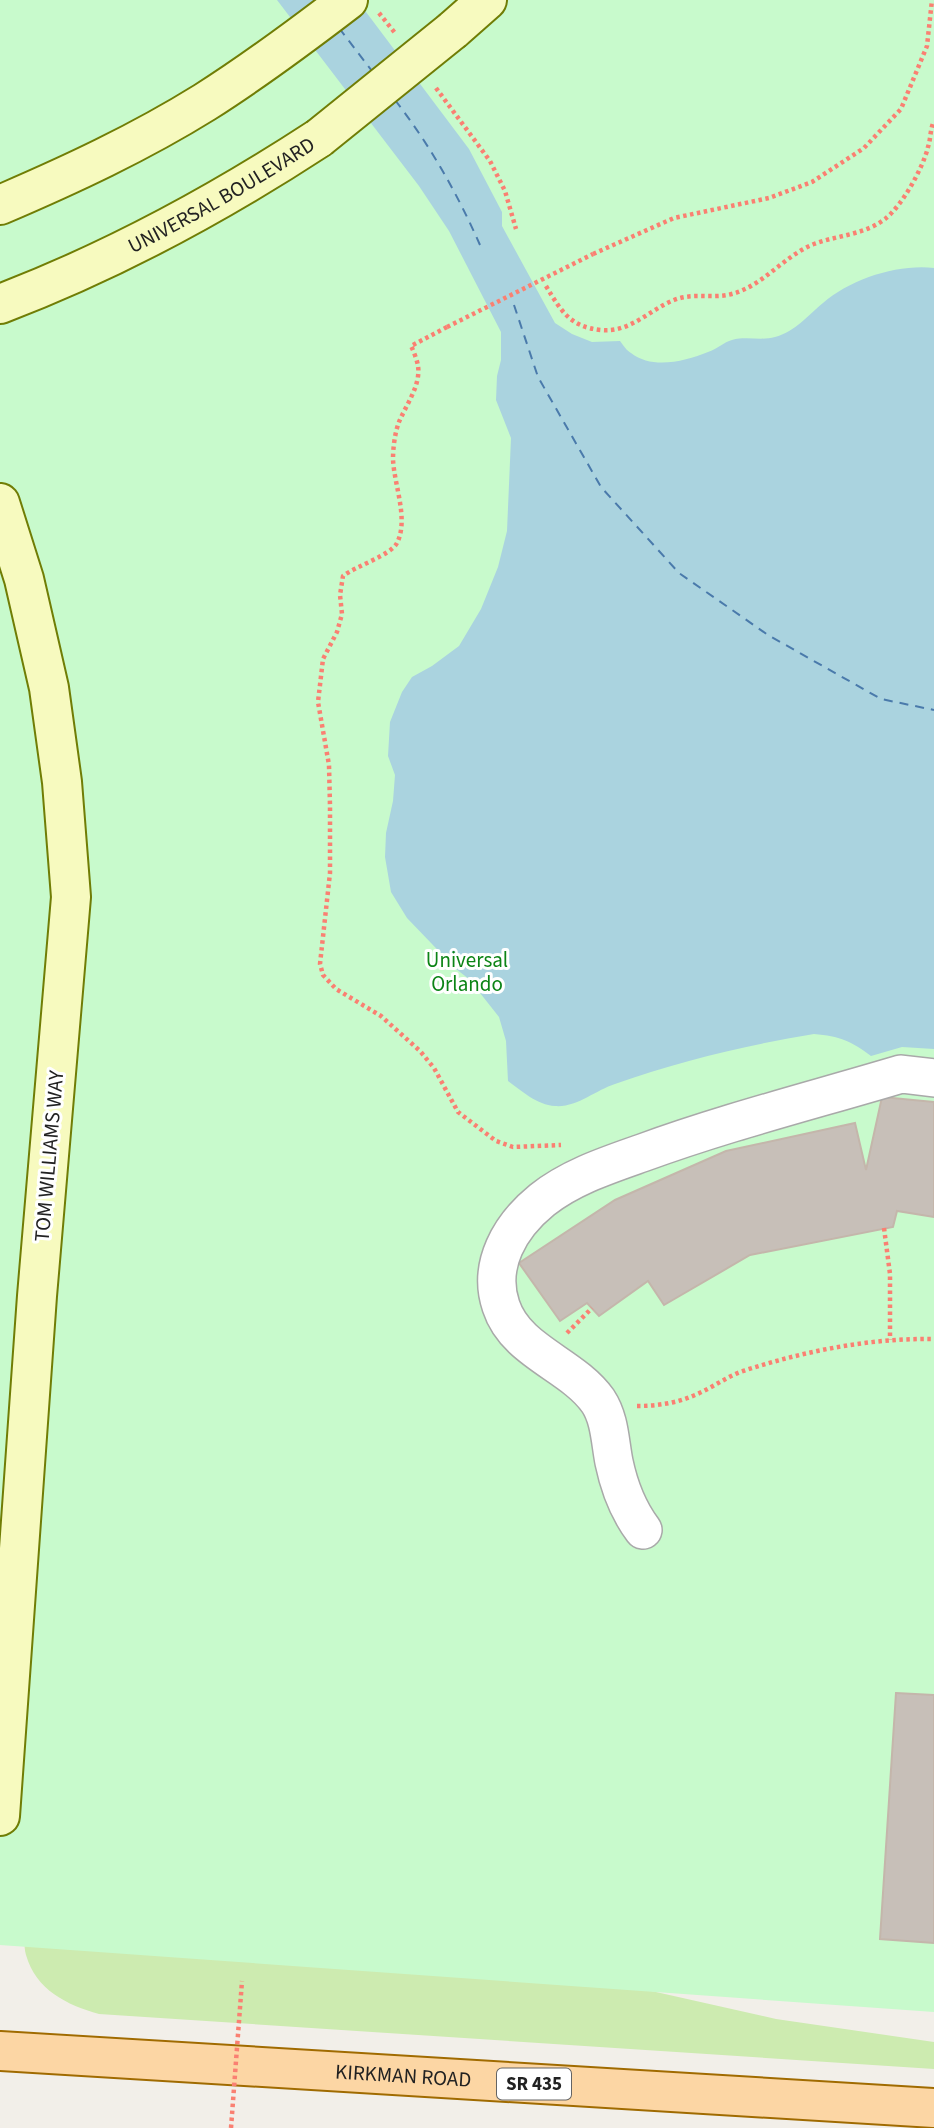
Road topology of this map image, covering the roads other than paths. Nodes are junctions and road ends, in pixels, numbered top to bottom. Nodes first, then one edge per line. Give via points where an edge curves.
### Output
1 (487, 0) edge
2 (362, 5) edge
3 (0, 205) edge
4 (0, 304) edge
5 (0, 503) edge
6 (934, 1078) edge
7 (643, 1530) dead end
8 (0, 1816) edge
9 (0, 2051) edge
10 (934, 2108) edge

1 - 4 street, UNIVERSAL BOULEVARD, bridge via 319,138 244,186 122,253
2 - 3 street via 156,131
5 - 8 street, TOM WILLIAMS WAY via 24,579 49,688 71,897
6 - 7 street via 901,1074 682,1138 599,1169 544,1199 509,1238 498,1260 501,1308 533,1349 573,1375 598,1402 606,1418 622,1490
9 - 10 main road, KIRKMAN ROAD / SR 435

